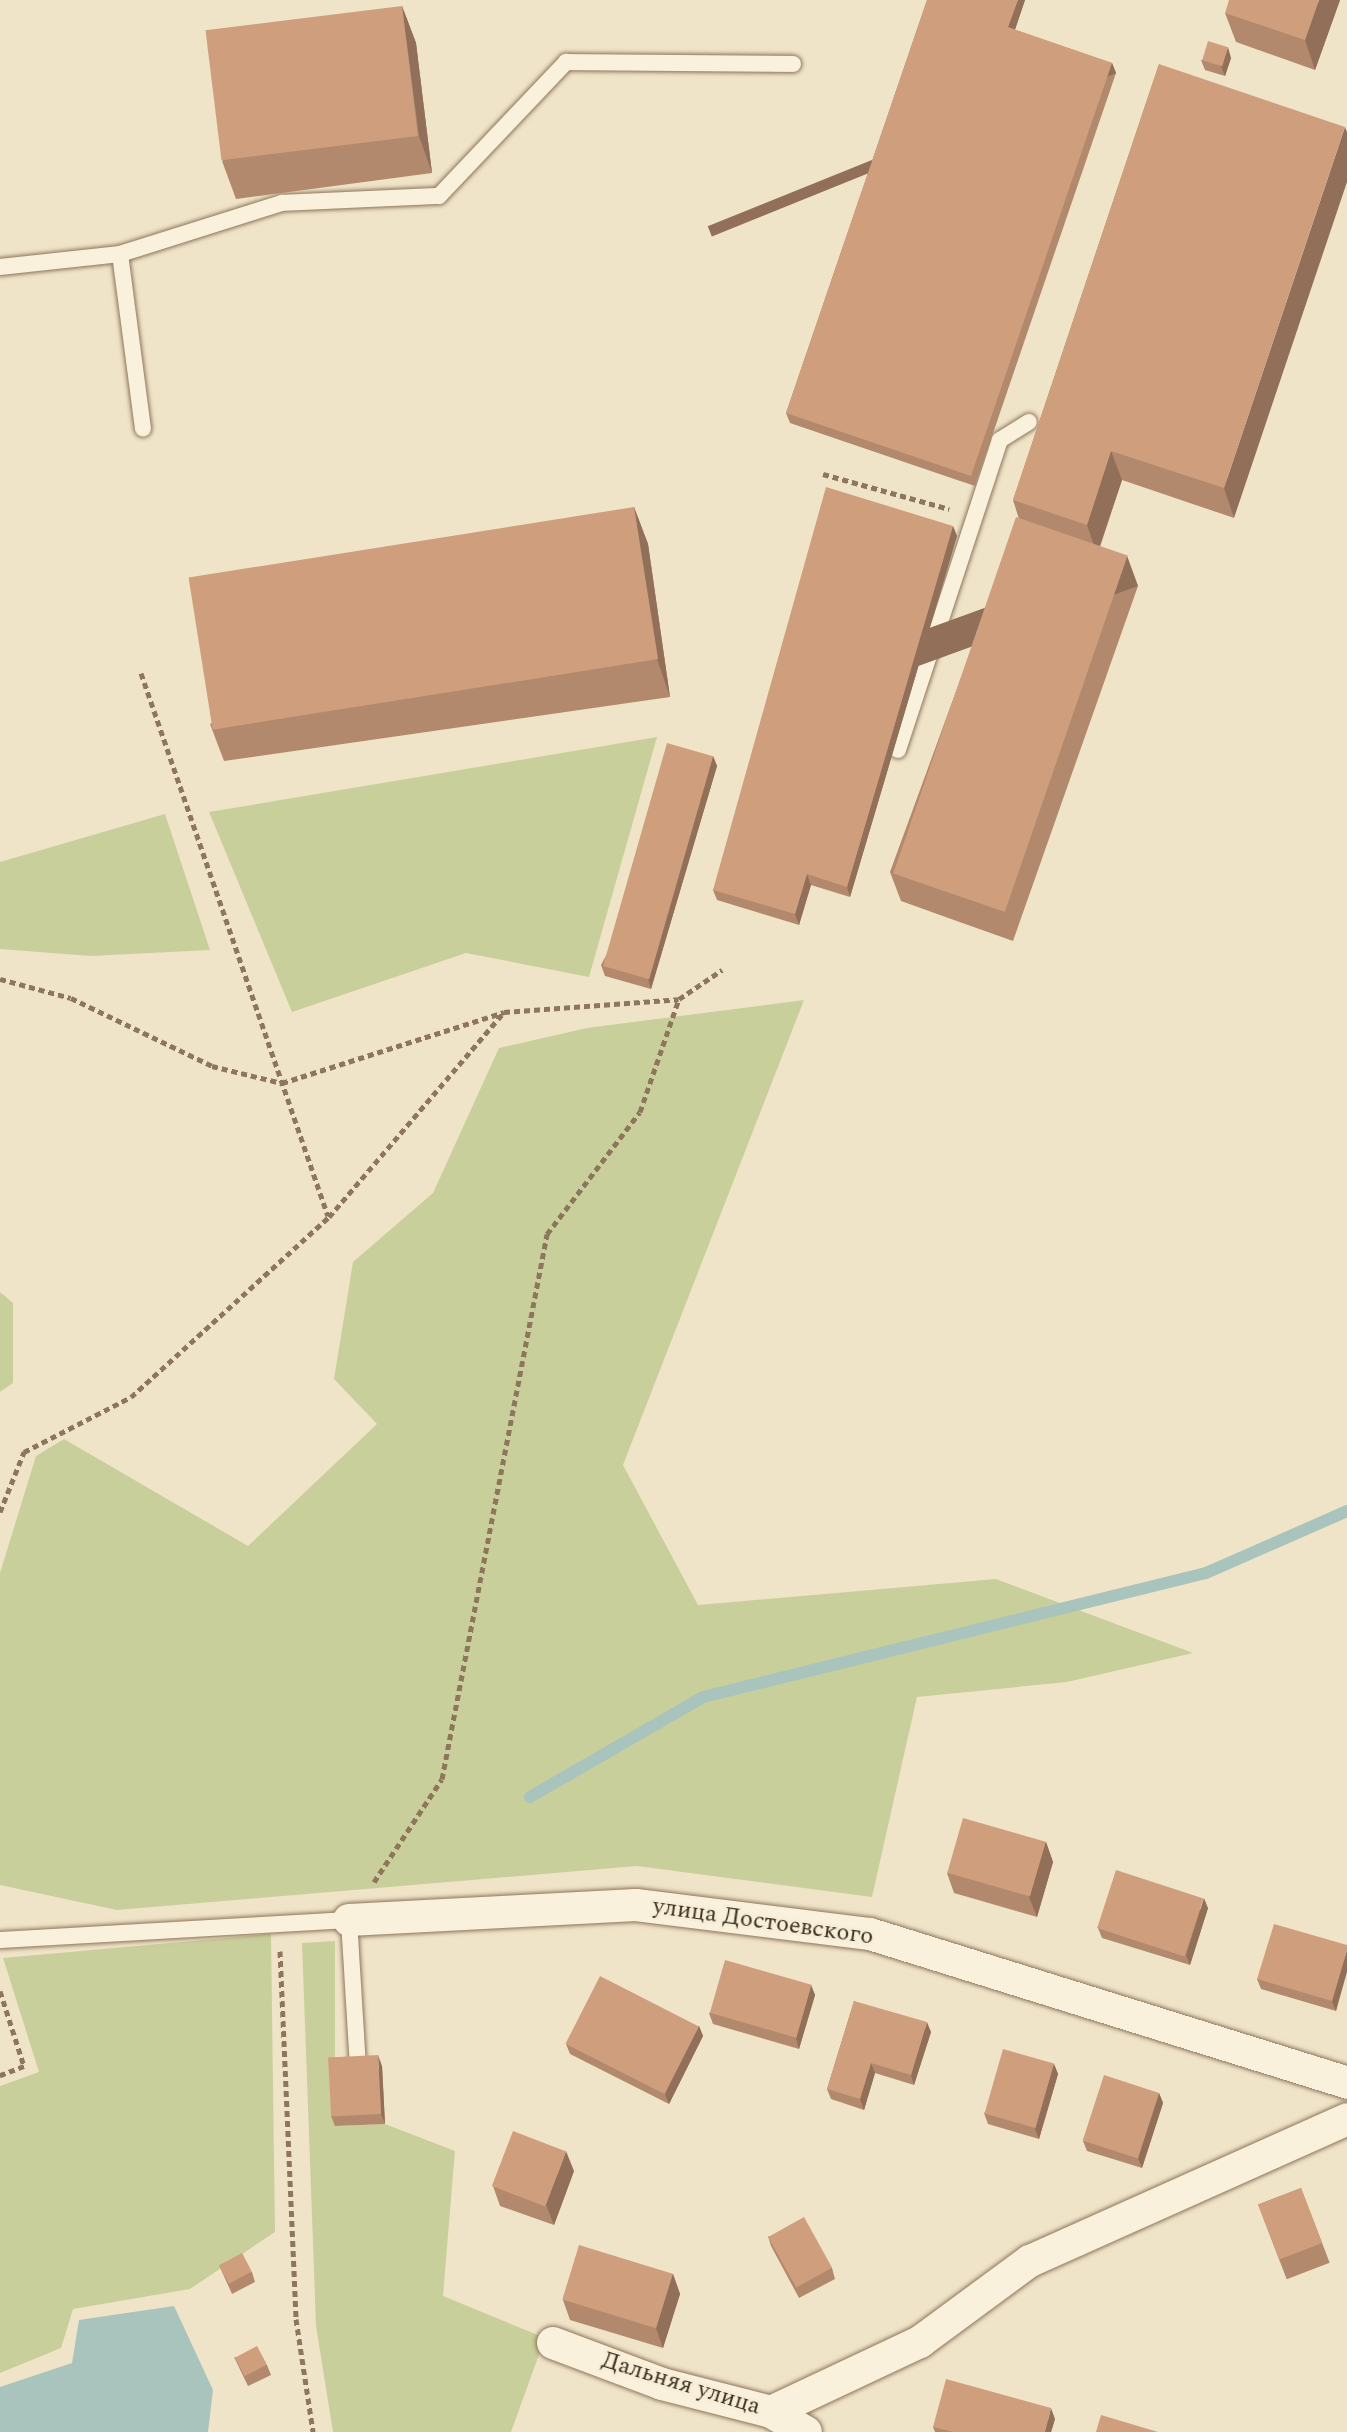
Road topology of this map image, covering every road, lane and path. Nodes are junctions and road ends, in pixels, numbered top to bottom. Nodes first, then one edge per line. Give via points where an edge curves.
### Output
1 (793, 64) dead end
2 (120, 254) junction
3 (0, 267) edge
4 (1029, 422) dead end
5 (143, 428) dead end
6 (823, 474) dead end
7 (950, 510) dead end
8 (141, 673) dead end
9 (898, 750) dead end
10 (722, 970) dead end
11 (0, 979) edge
12 (679, 999) junction
13 (504, 1012) junction
14 (282, 1083) junction
15 (329, 1217) junction
16 (0, 1512) edge
17 (349, 1920) junction
18 (279, 1925) junction
19 (0, 1940) edge
20 (0, 1991) edge
21 (358, 2067) edge
22 (0, 2075) edge
23 (1347, 2083) edge
24 (1347, 2119) edge
25 (553, 2343) dead end
26 (771, 2412) junction
27 (313, 2432) edge
28 (806, 2432) edge

1 - 2 lane via 566,62 439,196 282,203
2 - 3 lane
2 - 5 lane
4 - 9 lane via 1000,440
6 - 7 path
8 - 14 path
10 - 12 path
11 - 14 path via 71,998 212,1066
12 - 13 path
12 - 17 path via 640,1112 547,1234 442,1779
13 - 14 path
13 - 15 path
14 - 15 path
15 - 16 path via 131,1397 24,1452
17 - 18 lane
17 - 21 lane
17 - 23 street, улица Достоевского via 636,1905 870,1934
18 - 19 lane
18 - 27 path via 296,2319
20 - 22 path via 24,2066
24 - 26 street via 1030,2261 920,2342
25 - 26 street, Дальняя улица via 662,2384
26 - 28 street, Дальняя улица

